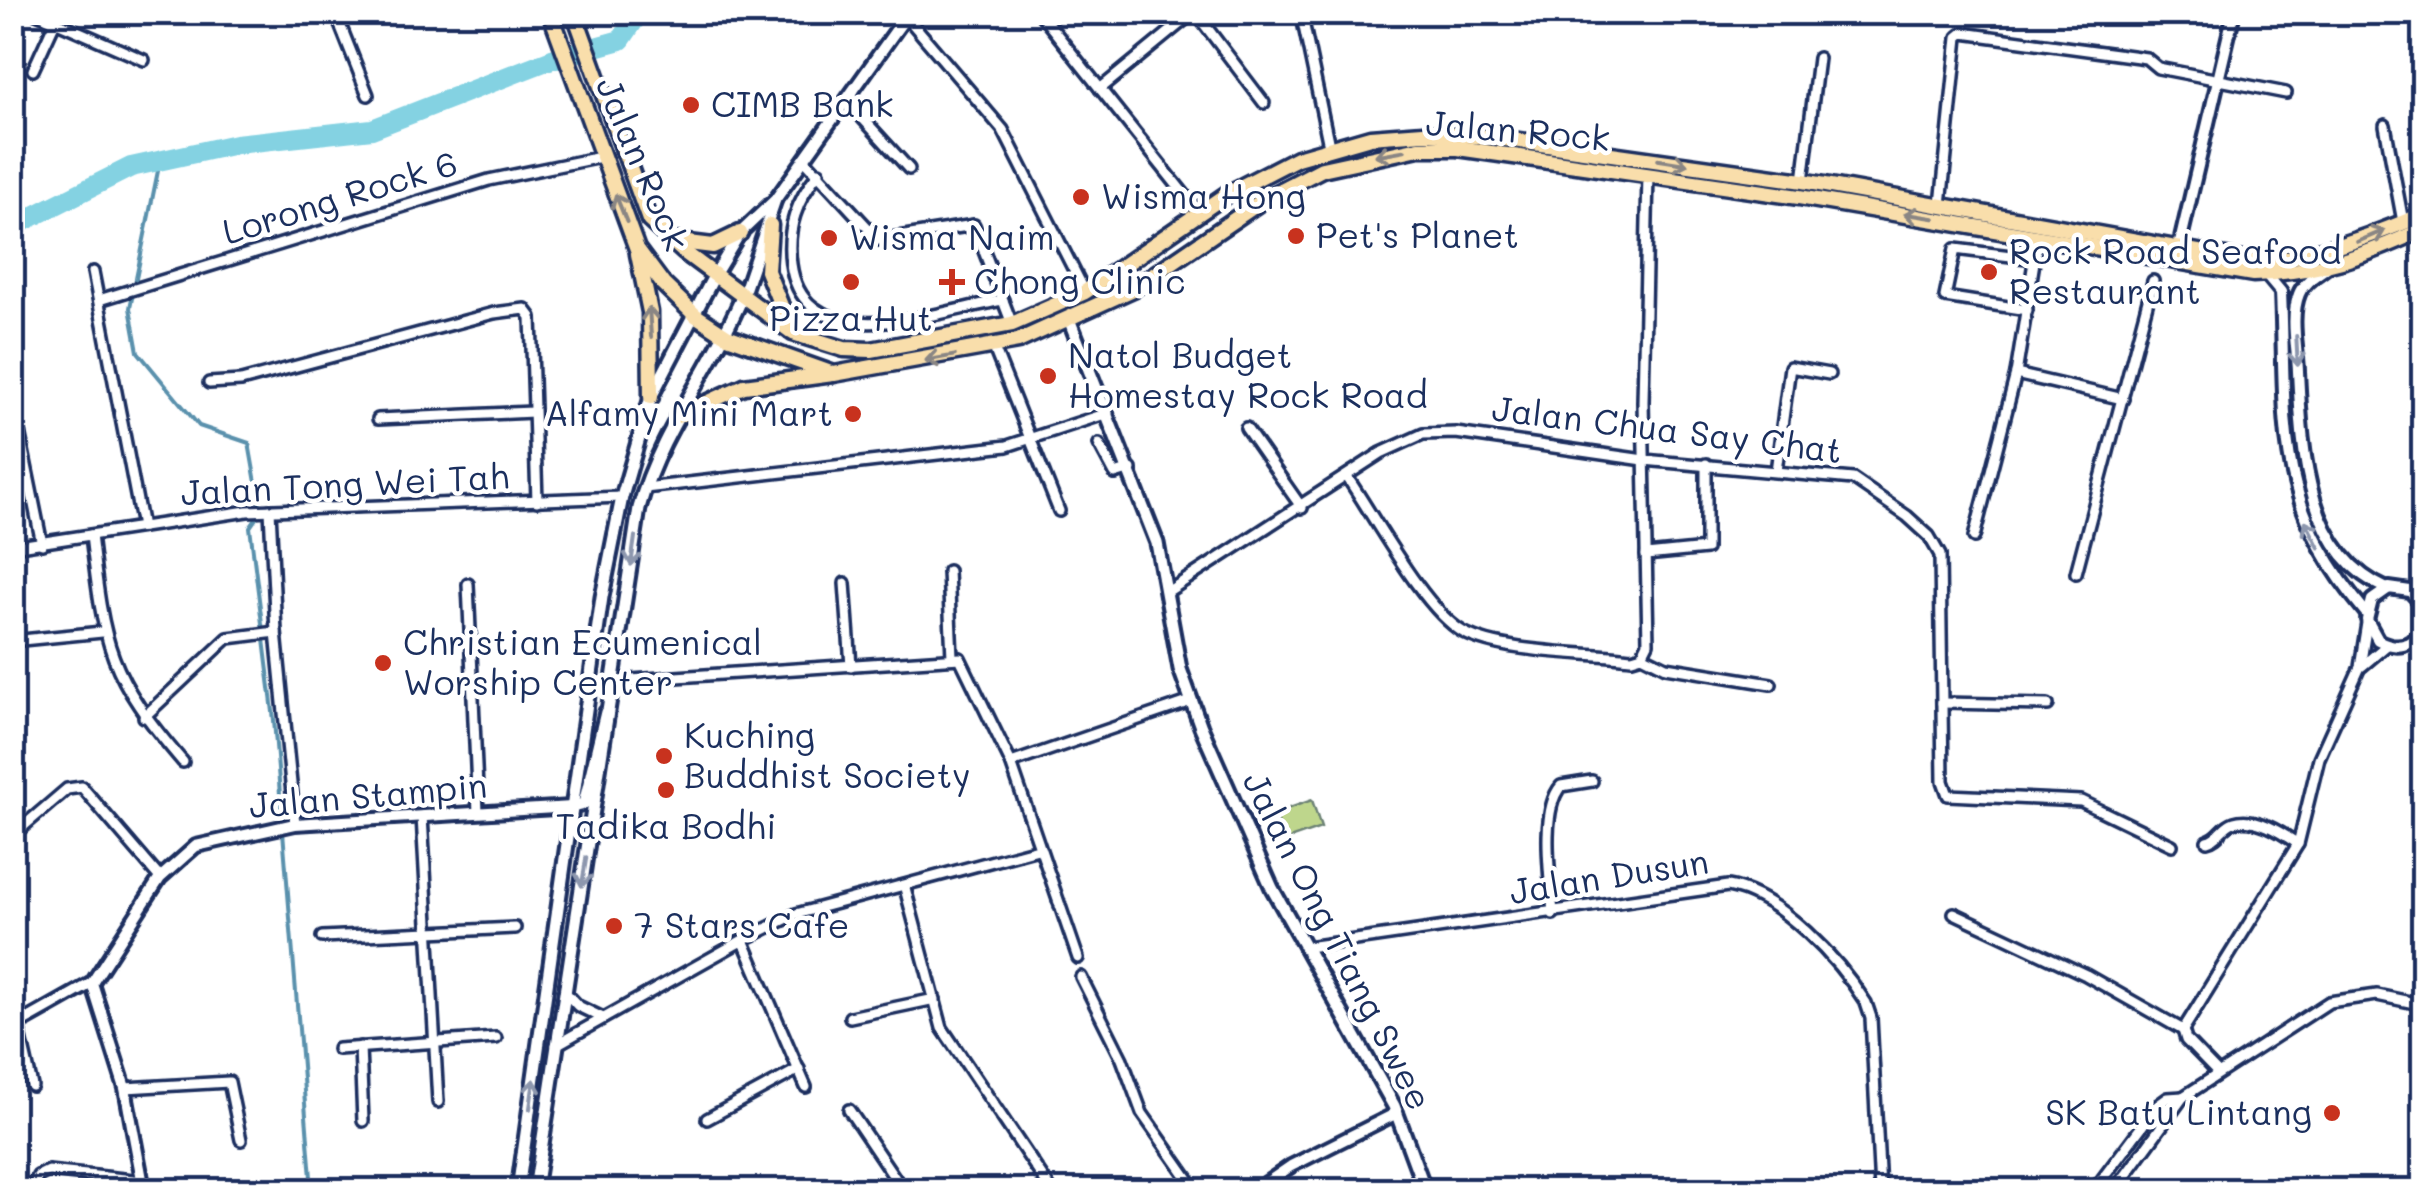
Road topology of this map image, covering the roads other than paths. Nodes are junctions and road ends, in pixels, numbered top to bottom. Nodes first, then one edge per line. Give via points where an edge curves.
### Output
1 (34, 12) edge
2 (335, 12) edge
3 (550, 12) edge
4 (574, 12) edge
5 (1039, 12) edge
6 (1195, 12) edge
7 (1301, 12) edge
8 (2234, 12) edge
9 (908, 14) edge
10 (56, 22) junction
11 (1818, 58) dead end
12 (144, 60) dead end
13 (33, 70) dead end
14 (2217, 82) junction
15 (1100, 89) junction
16 (2286, 93) dead end
17 (368, 95) dead end
18 (846, 100) junction
19 (1264, 103) dead end
20 (2385, 125) dead end
21 (1329, 146) junction
22 (601, 157) junction
23 (804, 159) junction
24 (909, 170) dead end
25 (819, 172) junction
26 (1648, 174) junction
27 (1803, 181) junction
28 (775, 200) junction
29 (1941, 205) junction
30 (1200, 214) junction
31 (2424, 214) edge
32 (2403, 222) junction
33 (770, 225) junction
34 (2424, 229) edge
35 (740, 234) junction
36 (2038, 235) junction
37 (667, 239) junction
38 (2179, 247) junction
39 (637, 249) junction
40 (2035, 259) junction
41 (2327, 266) junction
42 (92, 272) dead end
43 (2266, 274) junction
44 (714, 276) junction
45 (2153, 281) dead end
46 (1085, 292) junction
47 (743, 296) junction
48 (98, 300) junction
49 (1003, 300) junction
50 (2026, 310) junction
51 (695, 315) junction
52 (1069, 319) junction
53 (1012, 324) junction
54 (792, 333) junction
55 (726, 336) junction
56 (994, 348) junction
57 (834, 374) junction
58 (1829, 374) dead end
59 (2016, 374) junction
60 (209, 383) dead end
61 (12, 396) edge
62 (651, 397) junction
63 (2123, 398) junction
64 (533, 412) junction
65 (1108, 413) junction
66 (678, 416) junction
67 (378, 419) dead end
68 (1246, 428) dead end
69 (1032, 441) junction
70 (1098, 444) dead end
71 (1644, 460) junction
72 (1706, 464) junction
73 (1131, 469) junction
74 (1776, 471) junction
75 (1347, 476) junction
76 (645, 488) junction
77 (622, 496) junction
78 (537, 501) junction
79 (1302, 508) junction
80 (266, 510) junction
81 (1060, 511) dead end
82 (142, 527) junction
83 (91, 536) junction
84 (1974, 537) dead end
85 (42, 544) junction
86 (12, 547) edge
87 (1646, 555) junction
88 (948, 570) dead end
89 (2076, 572) dead end
90 (845, 583) dead end
91 (468, 584) dead end
92 (2387, 589) junction
93 (1167, 592) junction
94 (2424, 606) edge
95 (2367, 618) junction
96 (2424, 628) edge
97 (102, 632) junction
98 (271, 632) junction
99 (12, 641) edge
100 (2419, 641) edge
101 (2386, 645) junction
102 (1642, 655) junction
103 (952, 657) junction
104 (851, 666) junction
105 (2360, 667) junction
106 (616, 681) junction
107 (1771, 684) dead end
108 (1190, 701) junction
109 (1942, 703) junction
110 (612, 704) junction
111 (2048, 705) dead end
112 (144, 717) junction
113 (183, 762) dead end
114 (1011, 763) junction
115 (1592, 781) dead end
116 (572, 808) junction
117 (478, 812) junction
118 (422, 816) junction
119 (292, 825) junction
120 (12, 836) edge
121 (2207, 841) dead end
122 (2298, 844) junction
123 (2172, 845) dead end
124 (1038, 849) junction
125 (160, 878) junction
126 (906, 888) junction
127 (1553, 914) junction
128 (1954, 914) dead end
129 (516, 928) dead end
130 (428, 932) junction
131 (322, 937) dead end
132 (743, 940) junction
133 (1307, 946) junction
134 (1078, 958) dead end
135 (1081, 978) dead end
136 (92, 982) junction
137 (565, 992) junction
138 (934, 999) junction
139 (2424, 1005) edge
140 (601, 1016) junction
141 (850, 1017) dead end
142 (15, 1026) edge
143 (2183, 1030) junction
144 (496, 1038) dead end
145 (433, 1042) junction
146 (556, 1045) junction
147 (360, 1047) junction
148 (338, 1049) dead end
149 (799, 1069) junction
150 (2218, 1072) junction
151 (32, 1086) dead end
152 (806, 1087) dead end
153 (125, 1088) junction
154 (2183, 1097) junction
155 (438, 1102) dead end
156 (849, 1110) dead end
157 (1397, 1113) junction
158 (707, 1119) dead end
159 (363, 1121) dead end
160 (240, 1140) dead end
161 (144, 1186) edge
162 (1879, 1188) edge
163 (31, 1190) edge
164 (518, 1190) edge
165 (535, 1190) edge
166 (902, 1190) edge
167 (1051, 1190) edge
168 (1196, 1190) edge
169 (1256, 1190) edge
170 (1426, 1190) edge
171 (2094, 1190) edge
172 (2114, 1190) edge

1 - 10 street
2 - 17 street
3 - 22 main road, Jalan Rock
4 - 37 main road, Jalan Rock via 637,191
5 - 15 street
6 - 15 street
6 - 19 street
7 - 21 street
8 - 14 street
9 - 18 street
9 - 46 street via 1002,130
10 - 12 street
10 - 13 street
11 - 27 street
14 - 16 street
14 - 29 street via 2158,68 2146,58 1963,34
14 - 38 street
15 - 30 street
18 - 23 street
18 - 24 street
20 - 32 street
21 -> 27 main road, Jalan Rock via 1463,134
21 - 30 main road, Jalan Rock via 1262,174
39 -> 22 main road, Jalan Rock
22 - 48 street, Lorong Rock 6 via 488,180
23 - 25 street
23 - 28 street
25 - 49 street via 879,240 974,225
25 - 49 street via 802,193 788,243 806,305 826,319 864,323
36 -> 26 main road, Jalan Rock
26 -> 52 main road, Jalan Rock via 1458,148 1352,160 1266,198 1132,288
26 - 71 street
27 - 29 main road, Jalan Rock
28 - 33 street
28 - 35 street
29 - 38 main road, Jalan Rock
30 - 46 main road, Jalan Rock
31 - 32 main road, Jalan Rock
38 -> 32 main road, Jalan Rock via 2254,262 2296,258
33 - 47 street
33 - 54 main road via 768,271
34 - 41 main road, Jalan Rock via 2365,257
35 - 37 main road via 713,246
35 - 44 street
36 - 40 street
36 - 43 main road, Jalan Rock
37 - 44 main road, Jalan Rock
39 - 51 main road, Jalan Rock
62 -> 39 main road via 650,312
40 - 50 street
40 - 50 street via 1956,249 1945,297
41 - 43 main road, Jalan Rock
41 -> 92 street via 2303,286 2296,310 2304,458 2318,510 2341,553 2364,580
42 - 48 street
95 -> 43 street via 2315,543 2294,490 2285,444 2281,292
44 - 47 main road, Jalan Rock
44 - 51 main road
45 - 63 street
46 - 53 main road, Jalan Rock
47 - 54 main road, Jalan Rock
47 - 55 main road
48 - 82 street
49 - 53 street
50 - 59 street
51 - 55 main road, Jalan Rock
51 - 62 main road
52 - 56 main road, Jalan Rock
52 - 65 main road, Jalan Ong Tiang Swee
53 - 54 main road, Jalan Rock via 871,350 824,346
55 - 57 main road, Jalan Rock
55 - 66 main road
56 -> 57 main road, Jalan Rock
56 - 69 street
57 - 66 main road via 744,386
58 - 74 street via 1790,367
59 - 63 street
59 - 84 street
60 - 64 street via 241,381 525,309 532,317
61 - 85 street
62 - 77 main road
63 - 89 street
64 - 67 street
64 - 78 street
65 - 69 street
65 - 73 main road, Jalan Ong Tiang Swee
66 - 76 main road
68 - 79 street
69 - 76 street
69 - 81 street
70 - 73 street via 1109,470
71 - 72 street, Jalan Chua Say Chat
71 - 75 street, Jalan Chua Say Chat via 1423,434
71 - 87 street
72 - 74 street, Jalan Chua Say Chat
72 - 87 street via 1706,549
73 - 93 main road, Jalan Ong Tiang Swee
74 - 109 street, Jalan Chua Say Chat via 1868,484 1936,544
75 - 79 street, Jalan Chua Say Chat
75 - 102 street via 1426,594 1462,631 1514,645
76 -> 106 main road
77 - 78 street, Jalan Tong Wei Tah
77 - 116 main road
78 - 80 street, Jalan Tong Wei Tah
79 - 93 street, Jalan Chua Say Chat
80 - 82 street, Jalan Tong Wei Tah
80 - 98 street
82 - 83 street, Jalan Tong Wei Tah
83 - 85 street, Jalan Tong Wei Tah
83 - 97 street
85 - 86 street, Jalan Tong Wei Tah
87 - 102 street via 1648,643
88 - 103 street
90 - 104 street
91 - 117 street
92 - 94 street via 2410,591
92 - 95 street via 2372,600
93 - 108 main road, Jalan Ong Tiang Swee
95 - 101 street
95 - 105 street
96 - 100 street
97 - 99 street
97 - 112 street
98 - 112 street via 228,638
98 - 119 street
100 - 101 street
101 - 105 street
102 - 107 street via 1666,668
103 - 104 street
103 - 114 street via 960,658
104 - 106 street
105 - 122 street via 2319,758
106 - 110 main road
108 - 114 street
108 - 133 main road, Jalan Ong Tiang Swee via 1272,888
109 - 111 street
109 - 123 street, Jalan Chua Say Chat via 1948,795 2081,801
110 - 116 main road via 600,725 584,804
110 -> 137 main road
112 - 113 street
114 - 124 street
115 - 127 street via 1561,786 1554,798
116 - 117 street, Jalan Stampin
164 -> 116 main road
117 - 118 street, Jalan Stampin
118 - 119 street, Jalan Stampin
118 - 130 street
119 - 125 street, Jalan Stampin via 196,846
120 - 125 street via 67,789 82,787
121 - 122 street via 2245,821
122 - 143 street
124 - 126 street
124 - 134 street
125 - 136 street, Jalan Stampin
126 - 132 street via 796,914
126 - 138 street
127 - 133 street, Jalan Dusun
127 - 162 street, Jalan Dusun via 1728,886 1786,912 1862,997 1871,1018
128 - 143 street via 2086,975
129 - 130 street
130 - 131 street
130 - 145 street
132 - 140 street
132 - 149 street
133 - 157 main road, Jalan Ong Tiang Swee
135 - 168 street via 1142,1113
136 - 142 street, Jalan Stampin
136 - 153 street
137 - 140 street
137 - 146 main road
138 - 141 street
138 - 167 street via 946,1036
139 - 150 street via 2377,995 2329,1002
140 - 146 street
142 - 151 street
143 - 150 street
144 - 145 street
145 - 147 street
145 - 155 street
146 - 165 main road
147 - 148 street
147 - 159 street
149 - 152 street
149 - 158 street
150 - 154 street
153 - 160 street via 229,1082
153 - 161 street
154 - 171 street via 2158,1106
154 - 172 street
156 - 166 street
157 - 169 street
157 - 170 main road, Jalan Ong Tiang Swee
161 - 163 street via 48,1171

